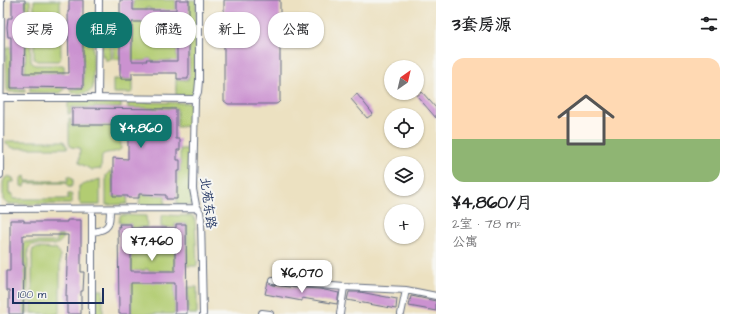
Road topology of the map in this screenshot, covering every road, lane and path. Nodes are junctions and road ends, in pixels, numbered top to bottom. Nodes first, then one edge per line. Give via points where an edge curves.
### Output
1 (1, 0) edge
2 (99, 0) edge
3 (199, 0) edge
4 (0, 98) edge
5 (98, 98) junction
6 (195, 100) junction
7 (0, 175) edge
8 (0, 208) edge
9 (110, 208) junction
10 (197, 208) junction
11 (92, 209) junction
12 (92, 232) junction
13 (273, 281) dead end
14 (344, 287) junction
15 (406, 290) junction
16 (436, 296) edge
17 (262, 312) dead end
18 (92, 314) edge
19 (203, 314) edge
20 (270, 314) edge
21 (340, 314) edge
22 (401, 314) edge

1 - 4 lane
2 - 5 lane
3 - 6 lane, 北苑东路 via 199,81
4 - 5 lane
4 - 7 lane
5 - 6 lane
6 - 10 lane, 北苑东路 via 193,189
8 - 11 lane
9 - 10 lane
9 - 11 lane
9 - 12 lane via 108,226
10 - 19 lane, 北苑东路 via 201,219
11 - 12 lane
12 - 18 lane
13 - 14 lane
14 - 15 lane
14 - 21 lane
15 - 16 lane
15 - 22 lane
17 - 20 lane

